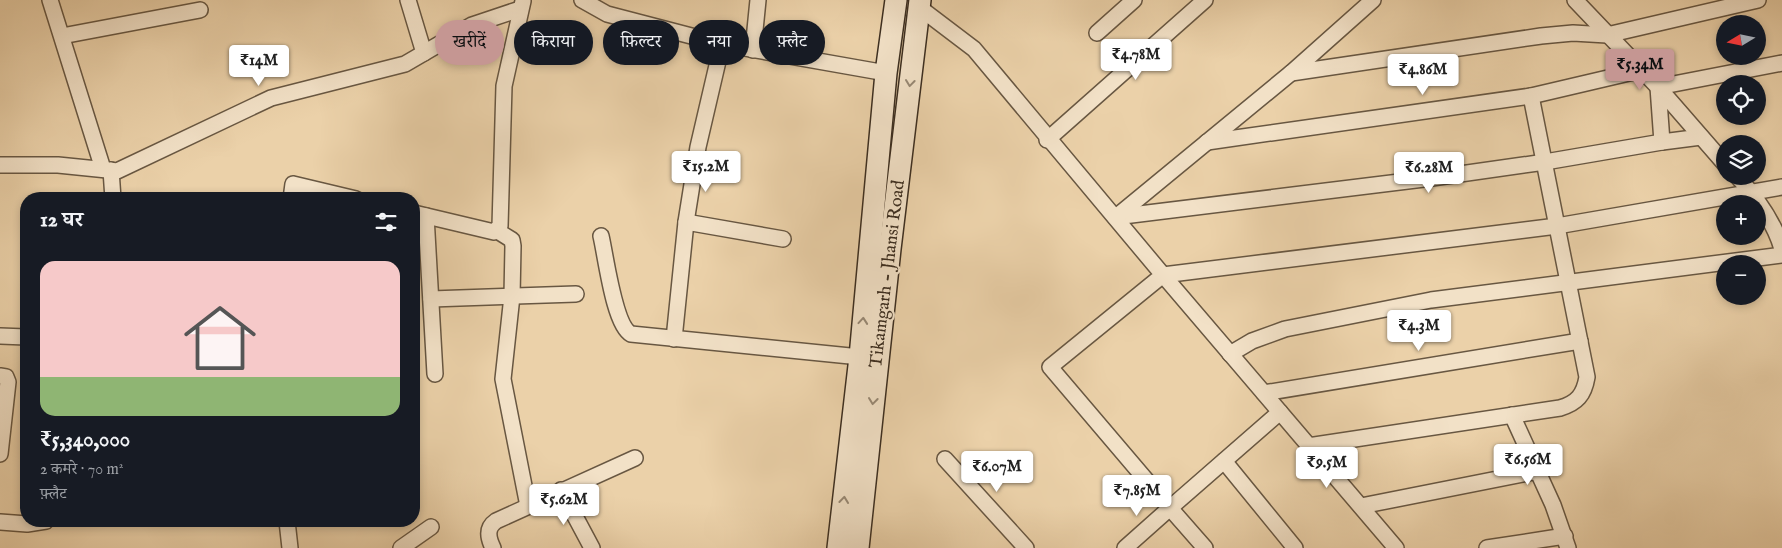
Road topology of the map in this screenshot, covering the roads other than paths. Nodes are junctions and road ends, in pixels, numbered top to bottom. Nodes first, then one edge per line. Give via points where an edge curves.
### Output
1 (50, 0) edge
2 (408, 0) edge
3 (582, 0) edge
4 (758, 0) edge
5 (896, 0) edge
6 (1134, 0) edge
7 (1205, 0) edge
8 (1373, 0) edge
9 (1575, 0) edge
10 (1758, 0) edge
11 (522, 4) edge
12 (920, 4) edge
13 (200, 10) dead end
14 (1097, 33) dead end
15 (1607, 34) junction
16 (689, 35) edge
17 (62, 36) junction
18 (749, 49) edge
19 (753, 50) junction
20 (424, 53) junction
21 (1782, 62) edge
22 (717, 65) edge
23 (1642, 70) junction
24 (886, 73) junction
25 (1291, 73) junction
26 (1658, 87) junction
27 (1531, 96) junction
28 (1700, 137) junction
29 (1047, 140) junction
30 (880, 141) junction
31 (1207, 142) junction
32 (1662, 142) junction
33 (903, 145) junction
34 (1716, 154) edge
35 (1545, 162) junction
36 (0, 165) edge
37 (107, 170) junction
38 (1745, 185) edge
39 (1782, 187) edge
40 (1751, 191) junction
41 (112, 192) edge
42 (291, 192) edge
43 (327, 192) edge
44 (420, 214) edge
45 (1115, 217) junction
46 (686, 222) junction
47 (1557, 226) junction
48 (496, 230) junction
49 (601, 236) dead end
50 (783, 239) dead end
51 (1782, 249) edge
52 (1782, 255) edge
53 (1163, 275) junction
54 (1568, 283) junction
55 (576, 294) dead end
56 (512, 296) junction
57 (431, 299) junction
58 (0, 336) edge
59 (20, 336) edge
60 (674, 339) junction
61 (1580, 341) junction
62 (1230, 354) junction
63 (860, 357) junction
64 (435, 374) dead end
65 (0, 376) edge
66 (1264, 393) junction
67 (1280, 412) junction
68 (1512, 415) junction
69 (1308, 446) junction
70 (0, 454) edge
71 (635, 458) dead end
72 (946, 459) dead end
73 (1224, 460) junction
74 (1538, 471) junction
75 (561, 490) junction
76 (528, 506) junction
77 (1362, 506) junction
78 (1170, 508) junction
79 (0, 522) edge
80 (20, 523) edge
81 (288, 527) edge
82 (431, 527) dead end
83 (1566, 542) edge
84 (290, 548) edge
85 (401, 548) edge
86 (493, 548) edge
87 (592, 548) edge
88 (838, 548) edge
89 (858, 548) edge
90 (1026, 548) edge
91 (1125, 548) edge
92 (1205, 548) edge
93 (1296, 548) edge
94 (1396, 548) edge
95 (1487, 548) edge

1 - 17 street
2 - 20 street
3 - 16 street via 607,14
4 - 19 street
5 - 24 street
6 - 14 street
7 - 29 street
8 - 25 street
9 - 15 street
10 - 15 street
11 - 20 street via 472,26
11 - 48 street via 504,86 500,226
12 - 29 street via 974,50
12 -> 33 street, Tikamgarh - Jhansi Road
13 - 17 street
15 - 23 street
15 - 25 street via 1542,36
17 - 37 street
18 - 19 street
19 - 24 street
20 - 37 street via 405,64 271,98 117,171
21 - 26 street
22 - 46 street via 698,147
23 - 26 street
23 - 27 street
24 - 30 street
25 - 31 street
26 - 28 street
26 - 32 street
27 - 31 street
27 - 35 street
28 - 32 street
28 - 34 street
29 - 45 street
30 - 33 street
63 -> 30 street
31 - 45 street
32 - 35 street
33 -> 89 street, Tikamgarh - Jhansi Road
35 - 45 street
35 - 47 street
36 - 37 street via 58,165
37 - 41 street
38 - 40 street
39 - 40 street
40 - 47 street
40 - 51 street via 1770,220
42 - 43 street via 293,184
44 - 48 street
44 - 57 street
45 - 53 street
46 - 50 street
46 - 60 street
47 - 53 street
47 - 54 street
48 - 56 street via 512,242
49 - 60 street via 619,317 626,331
52 - 54 street
53 - 62 street
53 - 78 street via 1050,367
54 - 61 street
54 - 62 street via 1431,300 1349,315 1285,329 1252,341
55 - 56 street
56 - 57 street
56 - 76 street via 503,379
57 - 64 street
58 - 59 street
60 - 63 street
61 - 66 street
61 - 68 street via 1587,377 1580,398 1560,408
62 - 66 street
88 -> 63 street
65 - 70 street via 6,377 8,382
66 - 67 street
67 - 69 street
67 - 73 street
68 - 69 street
68 - 74 street
69 - 77 street
71 - 75 street
72 - 90 street
73 - 78 street
73 - 93 street
74 - 77 street
74 - 83 street
75 - 76 street
75 - 87 street
76 - 86 street via 491,524 488,536
77 - 94 street
78 - 91 street
78 - 92 street
79 - 80 street
81 - 84 street
82 - 85 street
83 - 95 street

